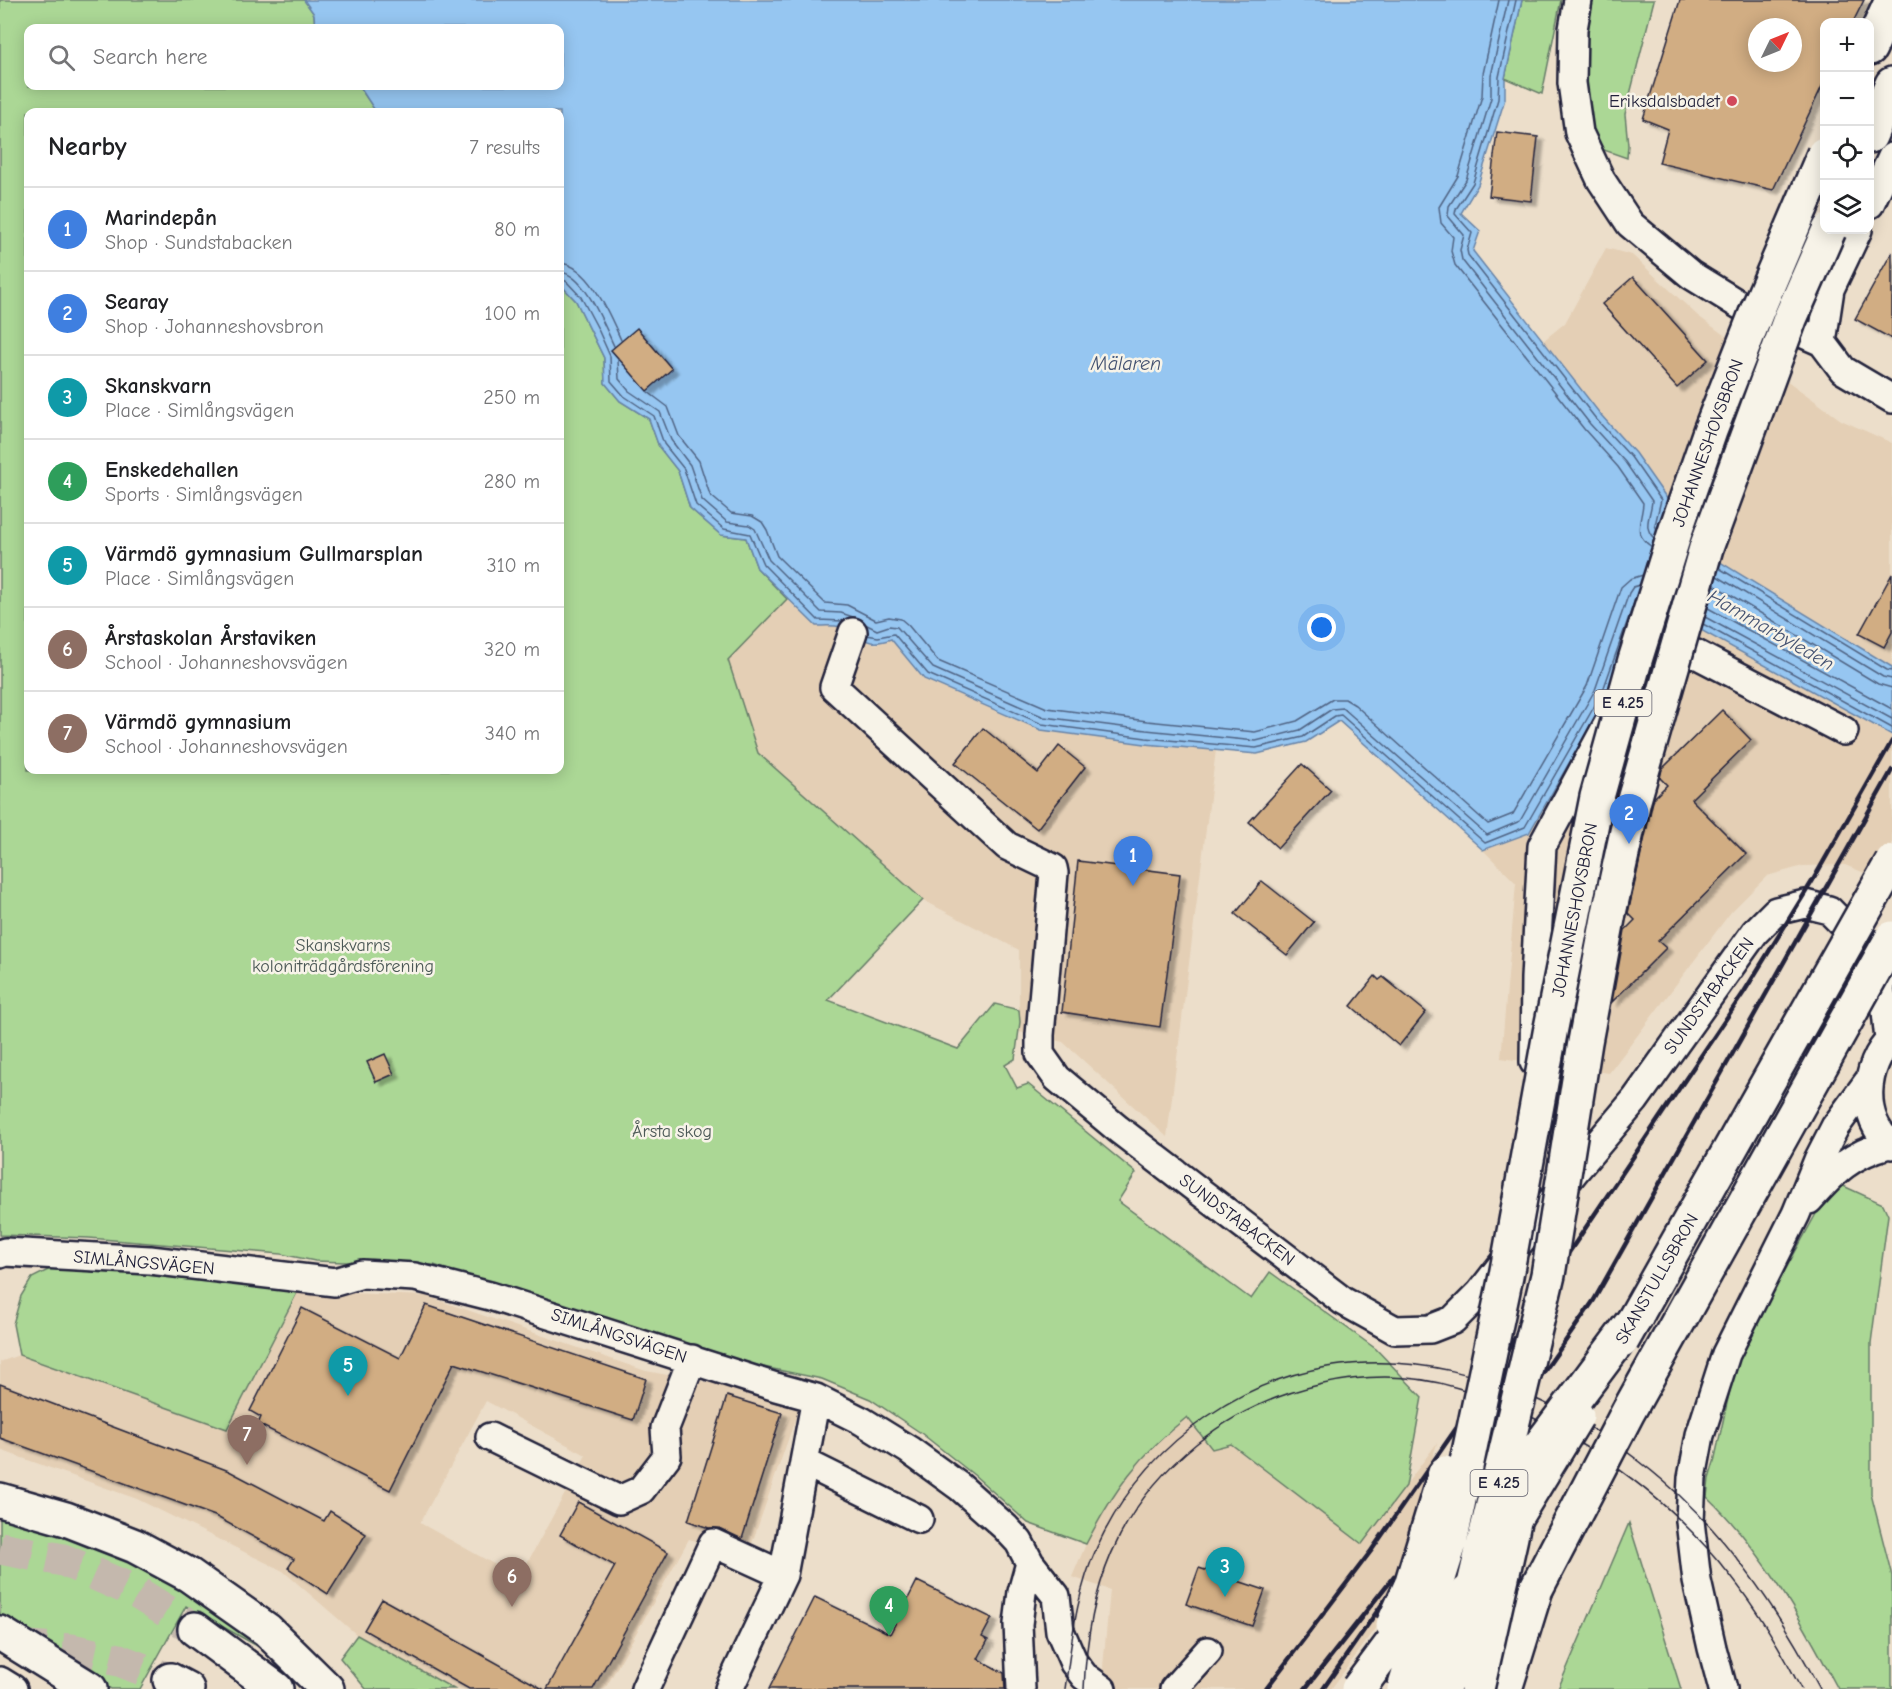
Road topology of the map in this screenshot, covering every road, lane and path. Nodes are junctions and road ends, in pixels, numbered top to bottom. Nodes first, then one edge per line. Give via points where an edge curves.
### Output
1 (1578, 0) edge
2 (1892, 0) edge
3 (1874, 38) edge
4 (1892, 84) edge
5 (1873, 126) edge
6 (1892, 157) edge
7 (1820, 164) edge
8 (1874, 194) edge
9 (1827, 234) edge
10 (1856, 234) edge
11 (1822, 342) junction
12 (1892, 399) edge
13 (853, 632) dead end
14 (1844, 731) dead end
15 (1892, 862) edge
16 (1880, 945) edge
17 (1892, 974) edge
18 (1891, 1039) edge
19 (1870, 1079) junction
20 (1891, 1144) edge
21 (1575, 1171) junction
22 (1796, 1215) junction
23 (0, 1254) edge
24 (1548, 1275) junction
25 (1506, 1276) junction
26 (1637, 1316) junction
27 (692, 1359) junction
28 (816, 1398) junction
29 (490, 1437) dead end
30 (804, 1462) junction
31 (0, 1500) edge
32 (919, 1519) dead end
33 (1030, 1563) junction
34 (783, 1575) junction
35 (1536, 1589) junction
36 (195, 1629) tunnel mouth
37 (0, 1633) edge
38 (1208, 1651) dead end
39 (0, 1681) edge
40 (13, 1689) edge
41 (90, 1689) edge
42 (276, 1689) edge
43 (327, 1689) edge
44 (645, 1689) edge
45 (729, 1689) edge
46 (1021, 1689) edge
47 (1102, 1689) edge
48 (1174, 1689) edge
49 (1358, 1689) edge
50 (1364, 1689) edge
51 (1406, 1689) edge
52 (1443, 1689) edge
53 (1477, 1689) edge
54 (1488, 1689) edge
55 (1504, 1689) edge
56 (1724, 1689) edge

1 - 11 street via 1572,83 1579,133 1601,180 1630,224 1691,275 1743,307
2 - 3 main road
4 - 5 main road
6 - 8 street
7 - 25 main road, JOHANNESHOVSBRON / E 4.25, bridge via 1710,431 1635,660 1598,796
9 - 24 main road, JOHANNESHOVSBRON / E 4.25, bridge via 1785,330 1706,548 1637,789 1587,1030
10 - 11 street via 1830,289
11 - 12 street via 1843,370
13 - 21 street, SUNDSTABACKEN via 834,687 1007,846 1053,868 1040,1054 1058,1078 1118,1129 1343,1301 1395,1330 1430,1329 1453,1320 1480,1293
14 - 21 street via 1694,653 1641,665 1542,846 1534,1094 1546,1138
15 - 26 main road, SKANSTULLSBRON, bridge
16 - 17 street, SUNDSTABACKEN
16 - 18 street, SUNDSTABACKEN
16 - 21 street, SUNDSTABACKEN via 1850,929 1829,910 1805,904 1776,911 1755,932 1635,1100
16 - 35 main road, bridge
18 - 19 street via 1875,1058
19 - 20 street via 1870,1108 1877,1129
19 - 22 street via 1818,1160
20 - 22 street via 1872,1148 1839,1166
22 - 56 street via 1726,1354 1700,1435 1692,1478 1690,1521 1697,1581
23 - 27 street, SIMLÅNGSVÄGEN via 150,1260 335,1282 362,1274 415,1276
24 - 52 main road, JOHANNESHOVSBRON / E 4.25, bridge via 1464,1626
24 - 53 main road, bridge via 1543,1368
25 - 50 main road, bridge via 1411,1585
25 - 51 main road, JOHANNESHOVSBRON / E 4.25, bridge via 1450,1543
26 - 49 main road, bridge
26 - 51 main road, SKANSTULLSBRON, bridge
27 - 28 street, SIMLÅNGSVÄGEN
27 - 29 street via 665,1428 667,1456 641,1490 619,1500
28 - 30 street
28 - 33 street, SIMLÅNGSVÄGEN via 909,1450 960,1487 1019,1542
30 - 32 street
30 - 34 street
31 - 43 main road via 66,1519 135,1546 189,1575 267,1630
33 - 46 street via 1018,1624
33 - 47 street, SIMLÅNGSVÄGEN via 1056,1596 1060,1632 1074,1663
34 - 44 street via 713,1543
34 - 45 street
35 - 54 main road
35 - 55 main road
36 - 42 main road
37 - 41 main road
38 - 48 street
39 - 40 street

